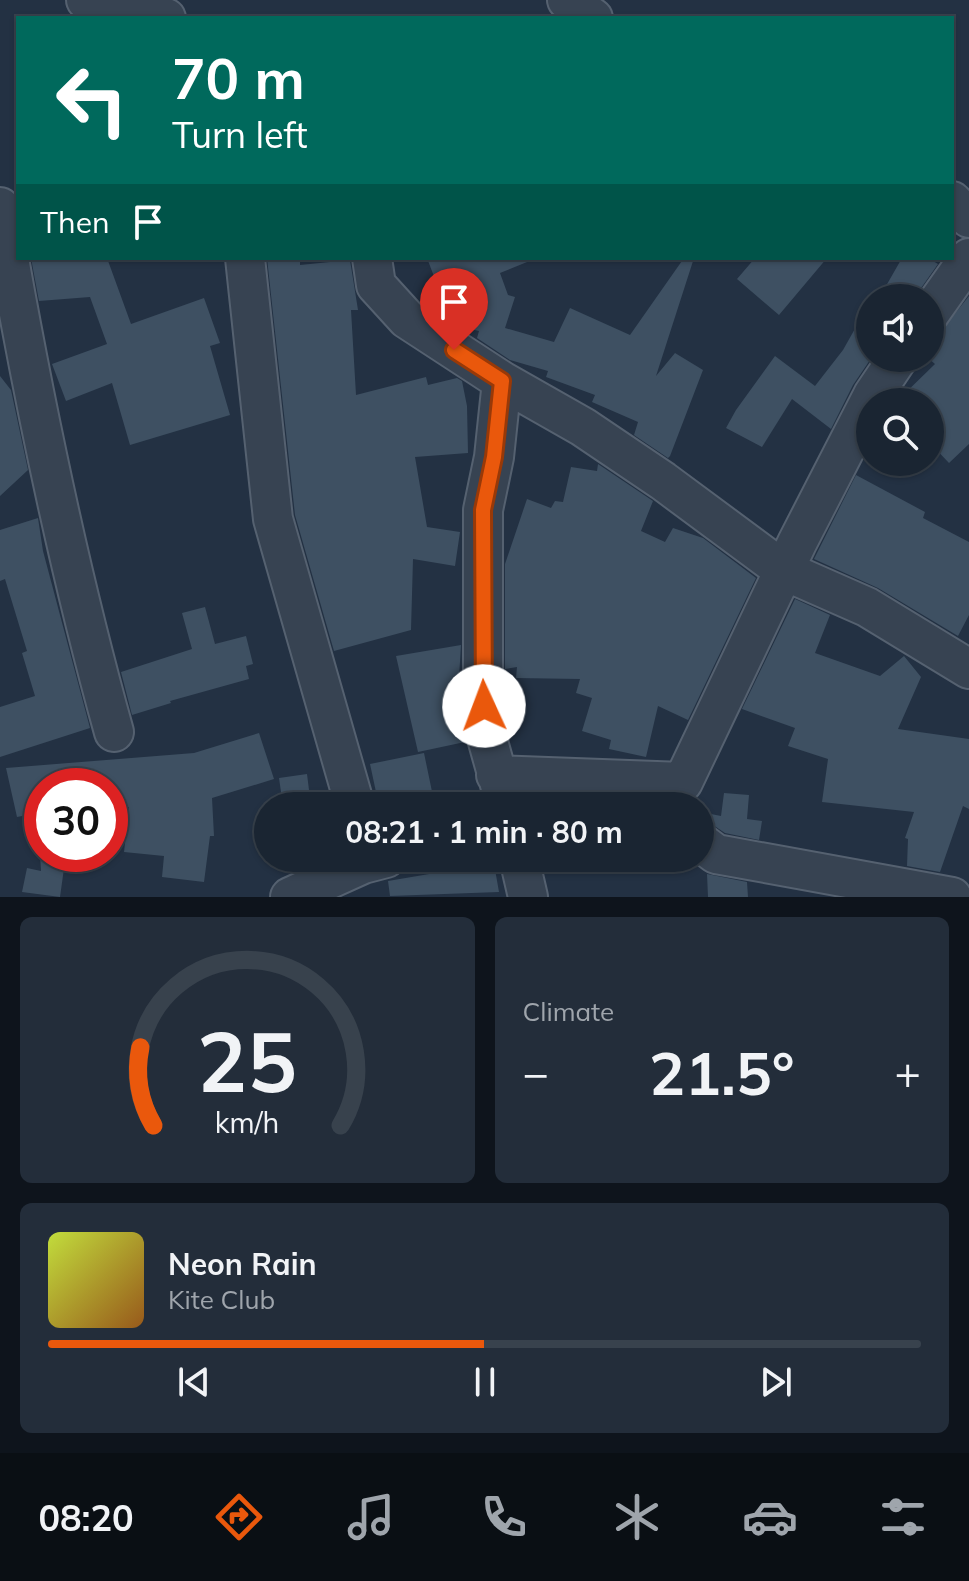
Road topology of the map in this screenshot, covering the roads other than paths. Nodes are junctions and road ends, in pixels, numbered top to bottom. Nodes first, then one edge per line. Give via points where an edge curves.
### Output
1 (86, 0) edge
2 (567, 0) edge
3 (150, 16) edge
4 (590, 16) edge
5 (954, 203) edge
6 (0, 207) edge
7 (969, 218) edge
8 (969, 258) edge
9 (245, 260) edge
10 (372, 260) edge
11 (944, 293) edge
12 (889, 372) edge
13 (502, 381) junction
14 (783, 570) junction
15 (969, 669) edge
16 (114, 732) dead end
17 (501, 790) edge
18 (351, 792) edge
19 (594, 792) edge
20 (687, 792) edge
21 (714, 852) edge
22 (360, 872) edge
23 (522, 872) edge
24 (290, 897) edge
25 (528, 897) edge
26 (952, 897) edge

1 - 3 street via 109,11
2 - 4 street
5 - 7 street
6 - 16 street via 29,368 89,643
8 - 11 street
9 - 18 street via 273,519
10 - 13 street via 376,285 407,319
12 - 14 street
13 - 14 street via 583,427
13 - 17 street via 483,510 485,731
14 - 15 street via 867,607
14 - 20 street
17 - 19 street
21 - 26 street
22 - 24 street
23 - 25 street

